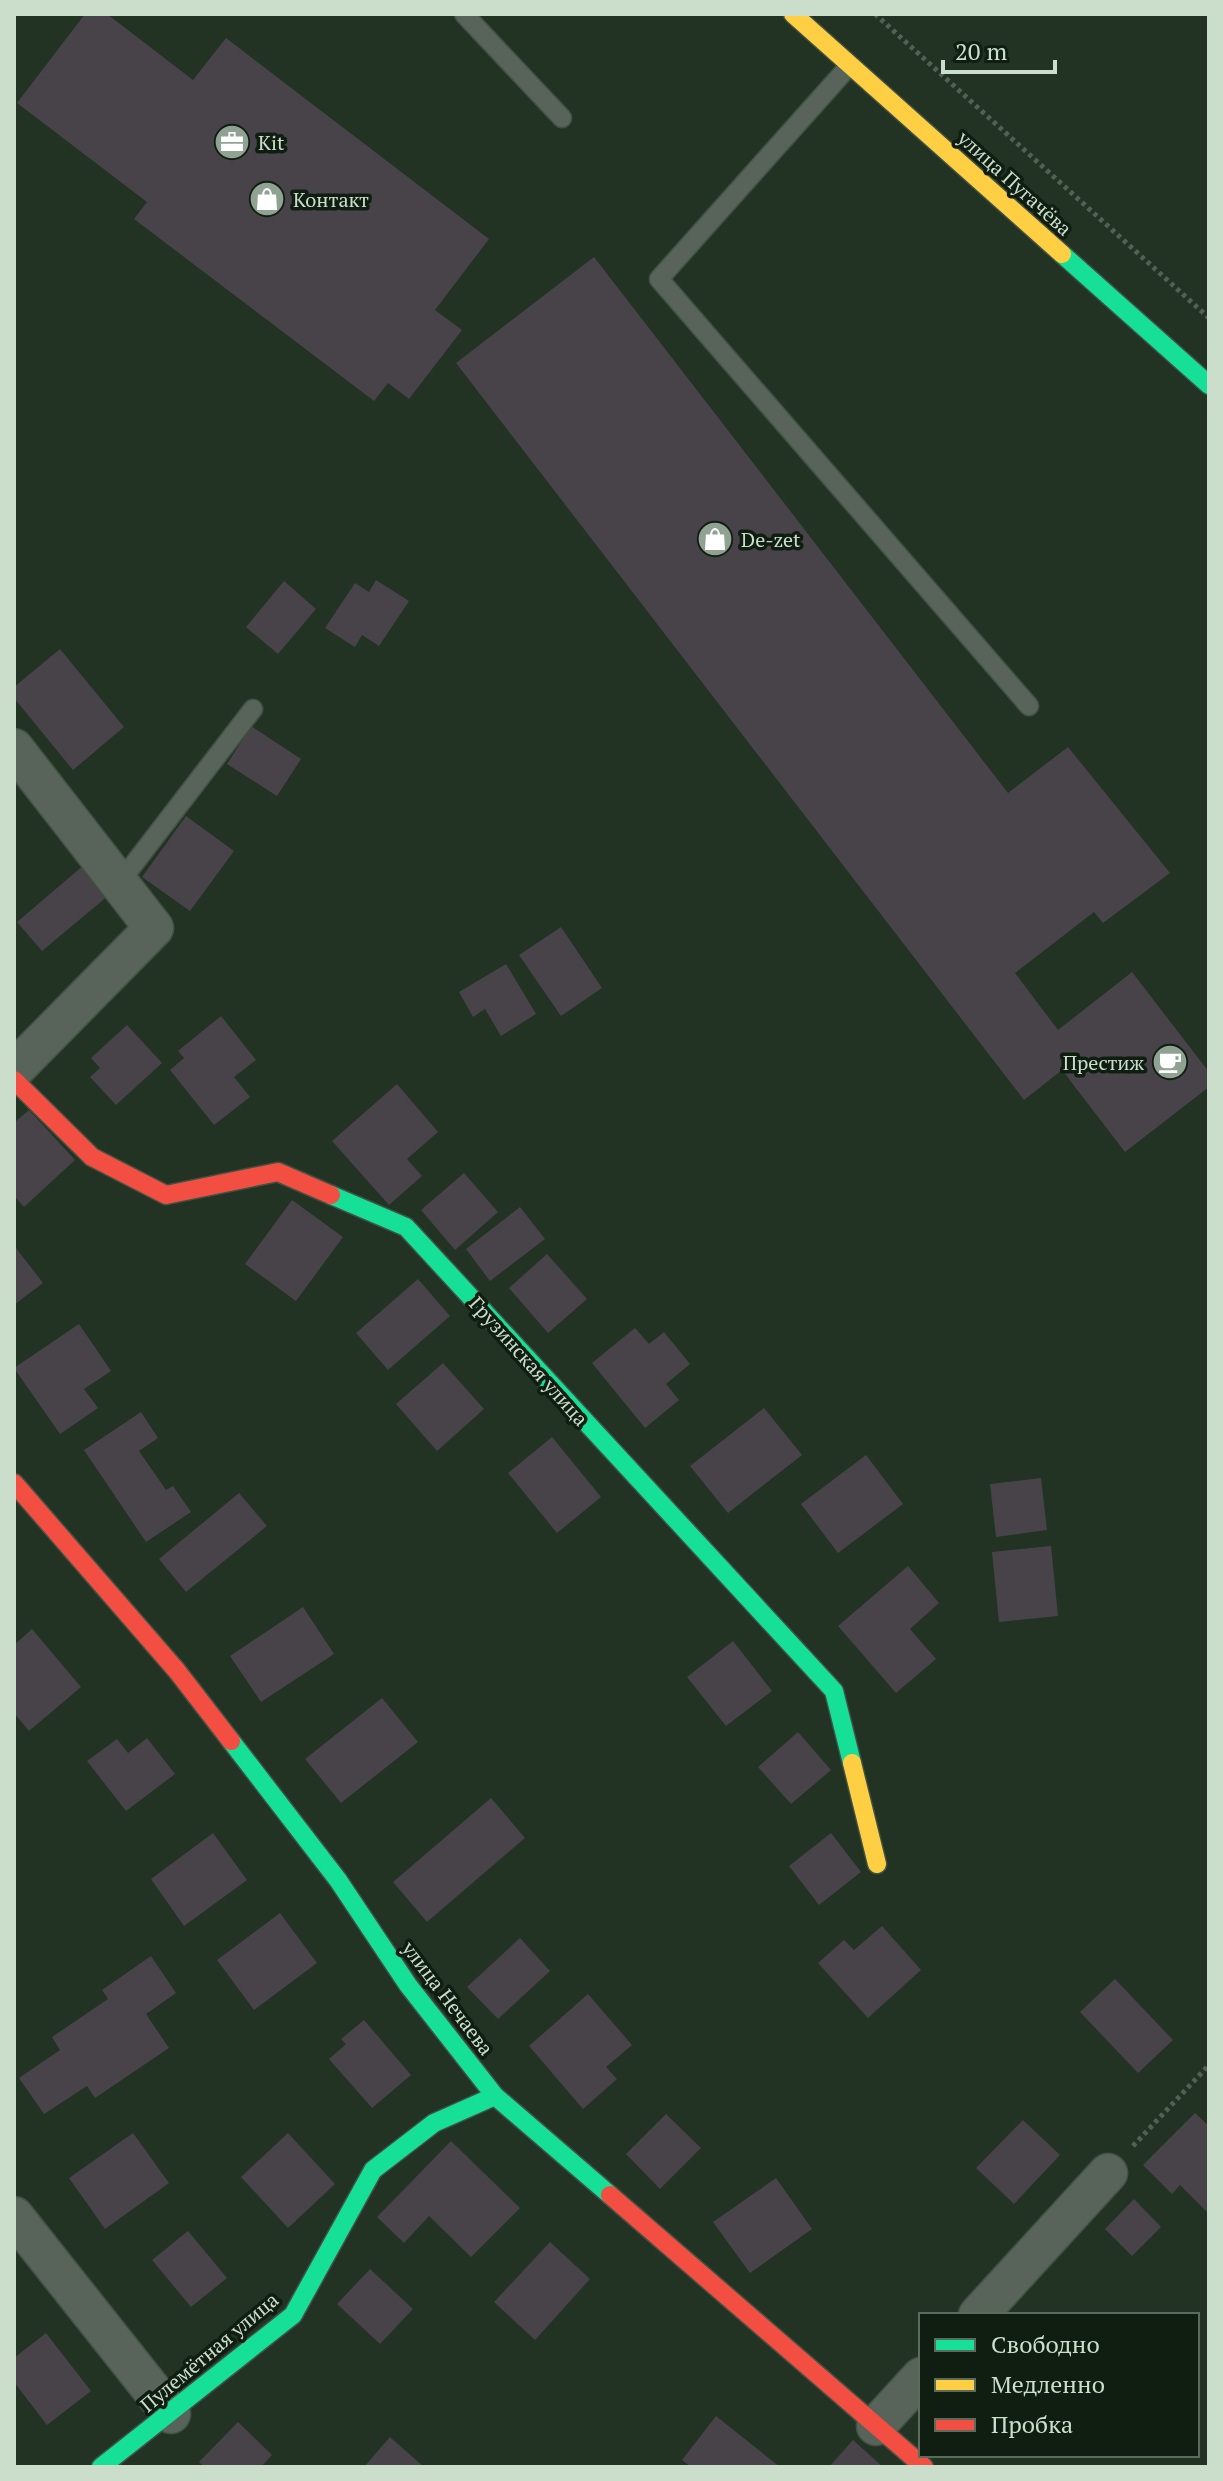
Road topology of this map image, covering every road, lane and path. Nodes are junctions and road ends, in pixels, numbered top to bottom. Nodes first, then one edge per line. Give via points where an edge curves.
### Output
1 (464, 14) edge
2 (793, 14) edge
3 (875, 14) edge
4 (850, 65) junction
5 (562, 118) dead end
6 (1209, 318) edge
7 (1209, 385) edge
8 (1029, 706) dead end
9 (253, 709) dead end
10 (14, 748) edge
11 (120, 882) junction
12 (14, 1070) edge
13 (14, 1080) edge
14 (14, 1483) edge
15 (877, 1864) dead end
16 (1209, 2065) edge
17 (495, 2096) junction
18 (1108, 2173) joint
19 (14, 2216) edge
20 (980, 2313) edge
21 (919, 2379) edge
22 (171, 2414) junction
23 (876, 2426) junction
24 (101, 2467) edge
25 (924, 2467) edge

1 - 5 lane
2 - 4 street, улица Пугачёва
3 - 6 path
4 - 7 street, улица Пугачёва
4 - 8 lane via 659,279
9 - 11 lane
10 - 11 street
11 - 12 street via 154,928
13 - 15 street, Грузинская улица via 92,1157 166,1195 278,1172 406,1227 834,1691
14 - 17 street, улица Нечаева via 187,1683
16 - 18 path
17 - 22 street, Пулемётная улица via 434,2123 373,2170 293,2315
17 - 23 street, улица Нечаева
18 - 20 street
19 - 22 street
21 - 23 street
22 - 24 street, Пулемётная улица
23 - 25 street, улица Нечаева

